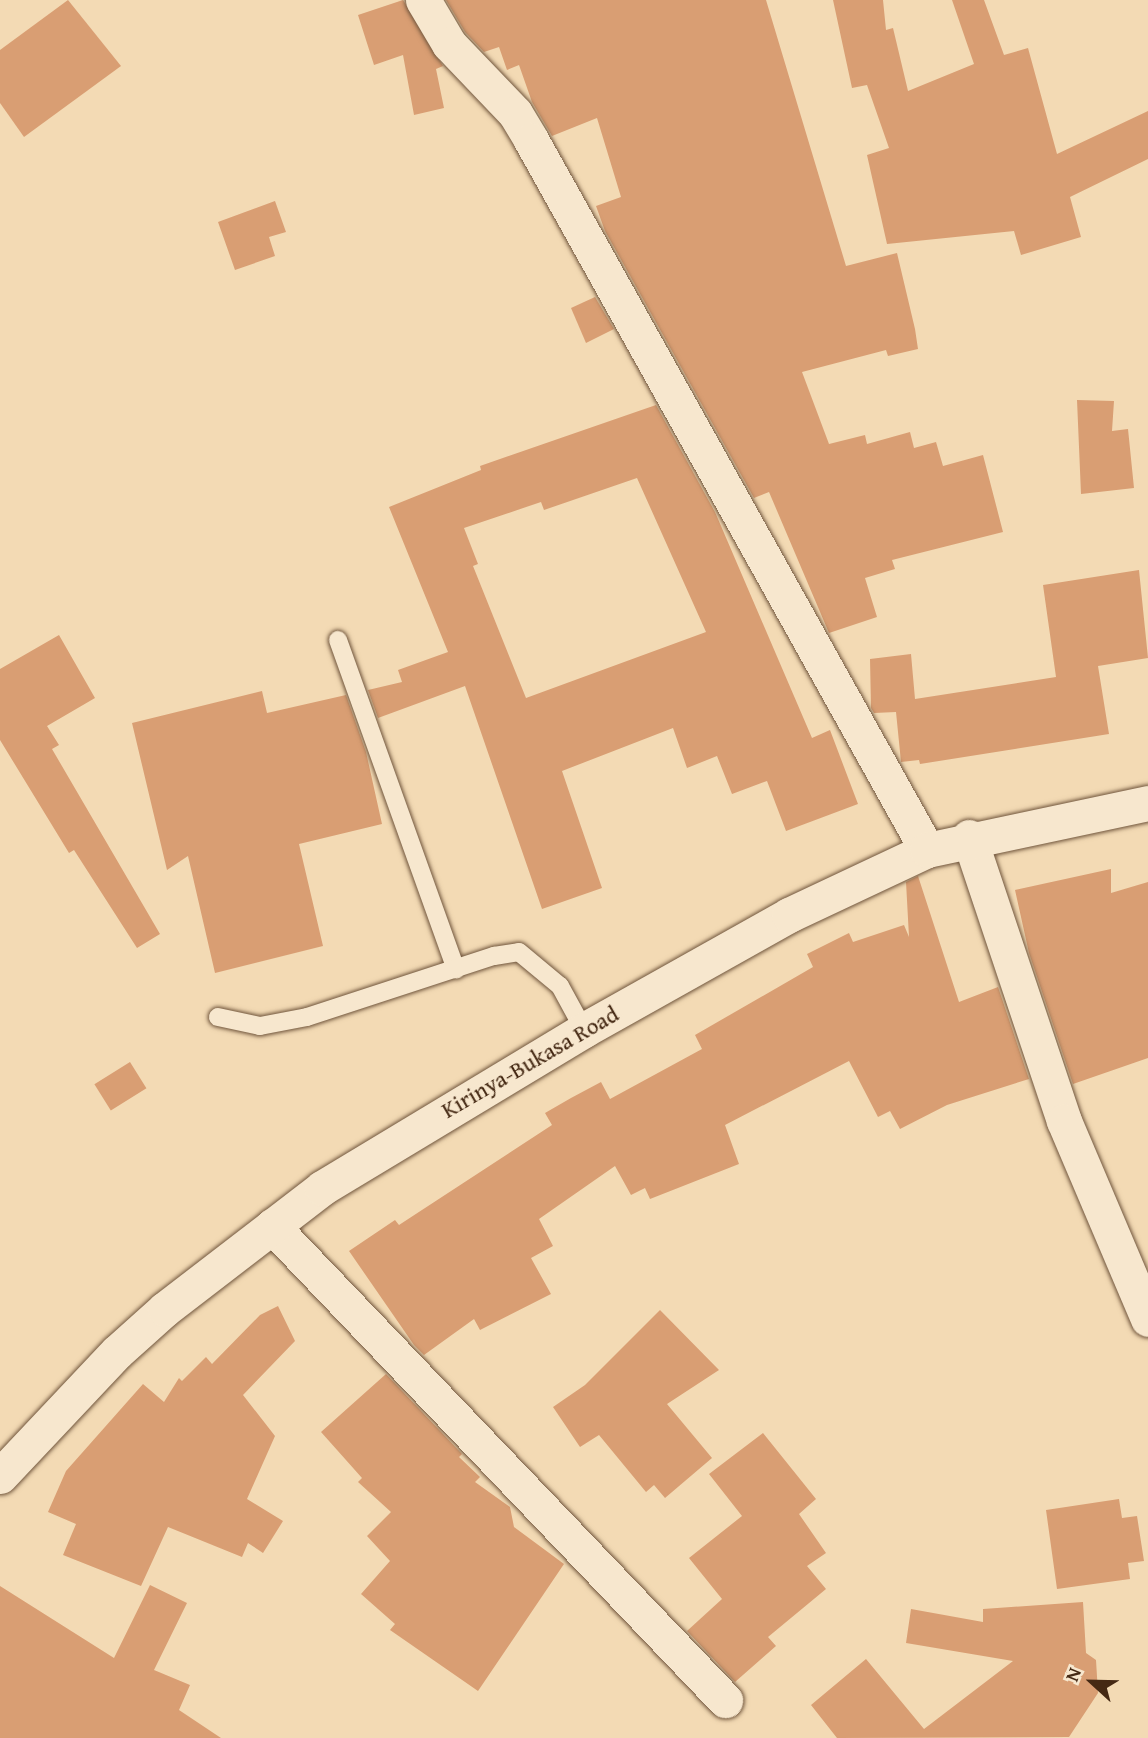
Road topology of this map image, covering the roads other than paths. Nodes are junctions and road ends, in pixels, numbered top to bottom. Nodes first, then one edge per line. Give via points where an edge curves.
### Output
1 (423, 0) edge
2 (338, 640) dead end
3 (1148, 803) edge
4 (969, 837) junction
5 (927, 850) junction
6 (456, 970) junction
7 (218, 1017) dead end
8 (584, 1030) junction
9 (272, 1226) junction
10 (1148, 1319) edge
11 (0, 1476) edge
12 (725, 1700) dead end

1 - 5 street via 449,44 515,113
2 - 6 lane
3 - 4 street, Kirinya-Bukasa Road
4 - 5 street, Kirinya-Bukasa Road
4 - 10 street via 1064,1121
5 - 8 street, Kirinya-Bukasa Road via 789,915
6 - 7 lane via 307,1017 260,1026
6 - 8 lane via 519,952 560,986
8 - 9 street, Kirinya-Bukasa Road via 322,1188
9 - 11 street, Kirinya-Bukasa Road via 117,1352
9 - 12 street

